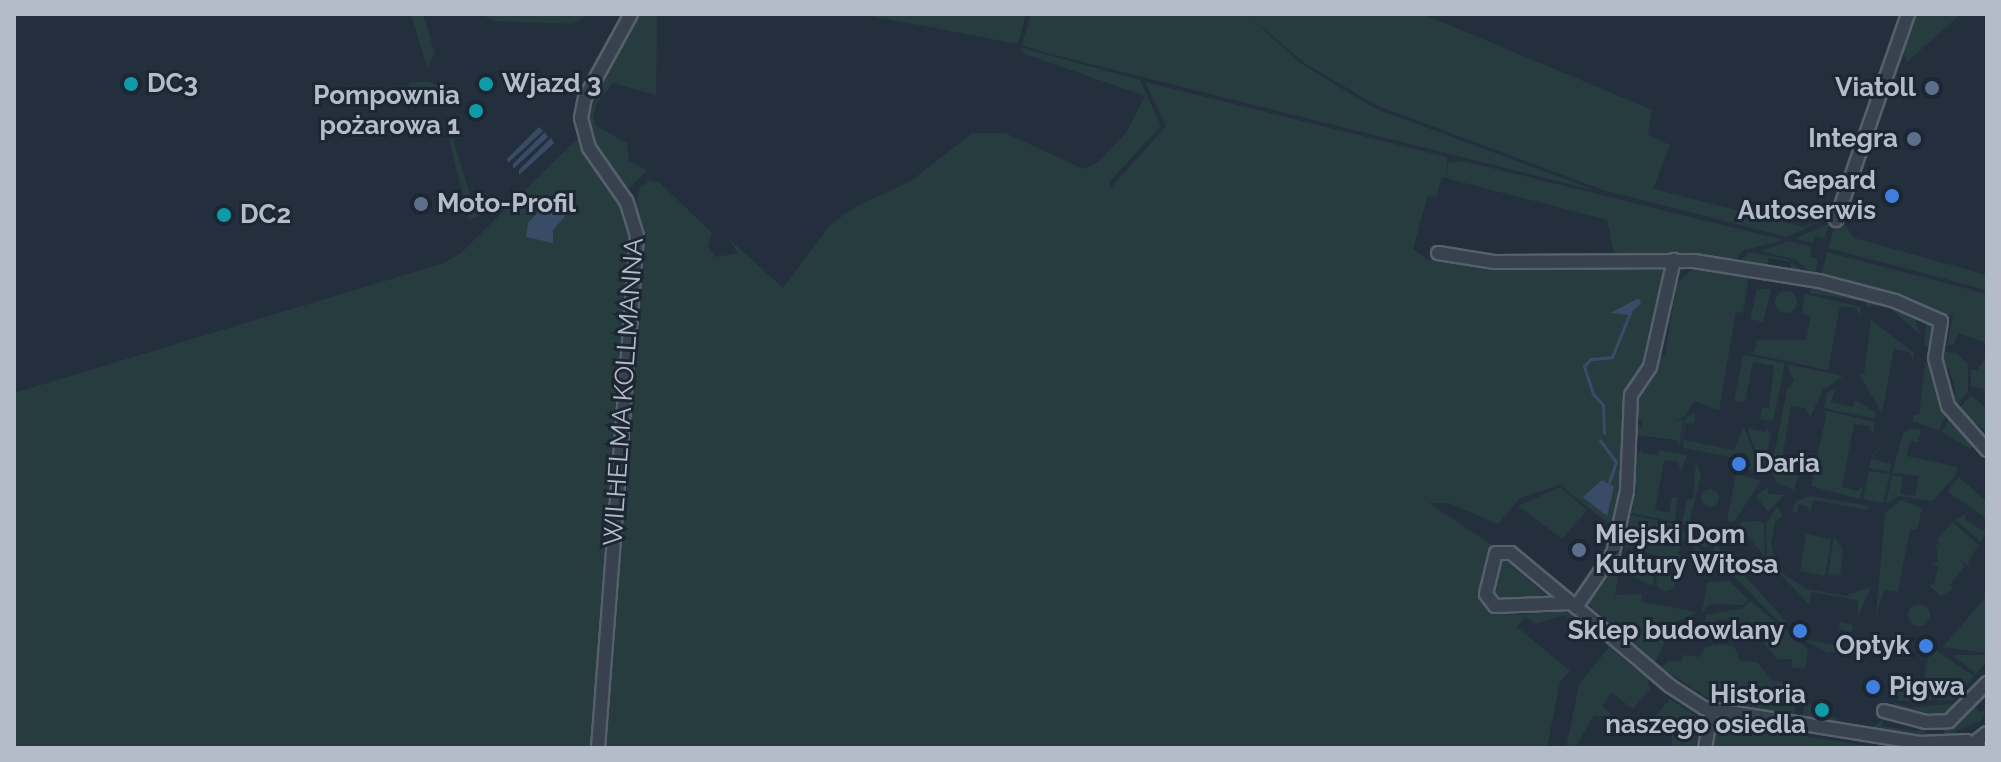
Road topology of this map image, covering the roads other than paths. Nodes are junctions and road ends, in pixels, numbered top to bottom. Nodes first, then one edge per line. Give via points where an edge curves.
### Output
1 (631, 14) edge
2 (1908, 14) edge
3 (1836, 220) dead end
4 (1438, 253) dead end
5 (1674, 260) junction
6 (1987, 450) edge
7 (1574, 605) junction
8 (1987, 683) edge
9 (1712, 710) junction
10 (1884, 711) dead end
11 (1987, 733) edge
12 (1894, 740) junction
13 (1951, 745) edge
14 (1976, 746) edge
15 (598, 748) edge
16 (1705, 748) edge
17 (1920, 748) edge

1 - 15 street, WILHELMA KOLLMANNA via 581,114 587,143 626,201 637,236
2 - 3 street
4 - 5 street via 1495,262
5 - 6 street via 1855,289 1934,315 1943,330 1935,358 1948,406
5 - 7 street via 1650,367 1631,395 1627,491 1613,553
7 - 7 street via 1505,549 1496,553 1486,594 1495,606
7 - 9 street via 1670,686
8 - 10 street via 1949,721 1926,722
9 - 12 street
9 - 16 street
11 - 14 street
12 - 13 street
12 - 17 street
13 - 14 street

